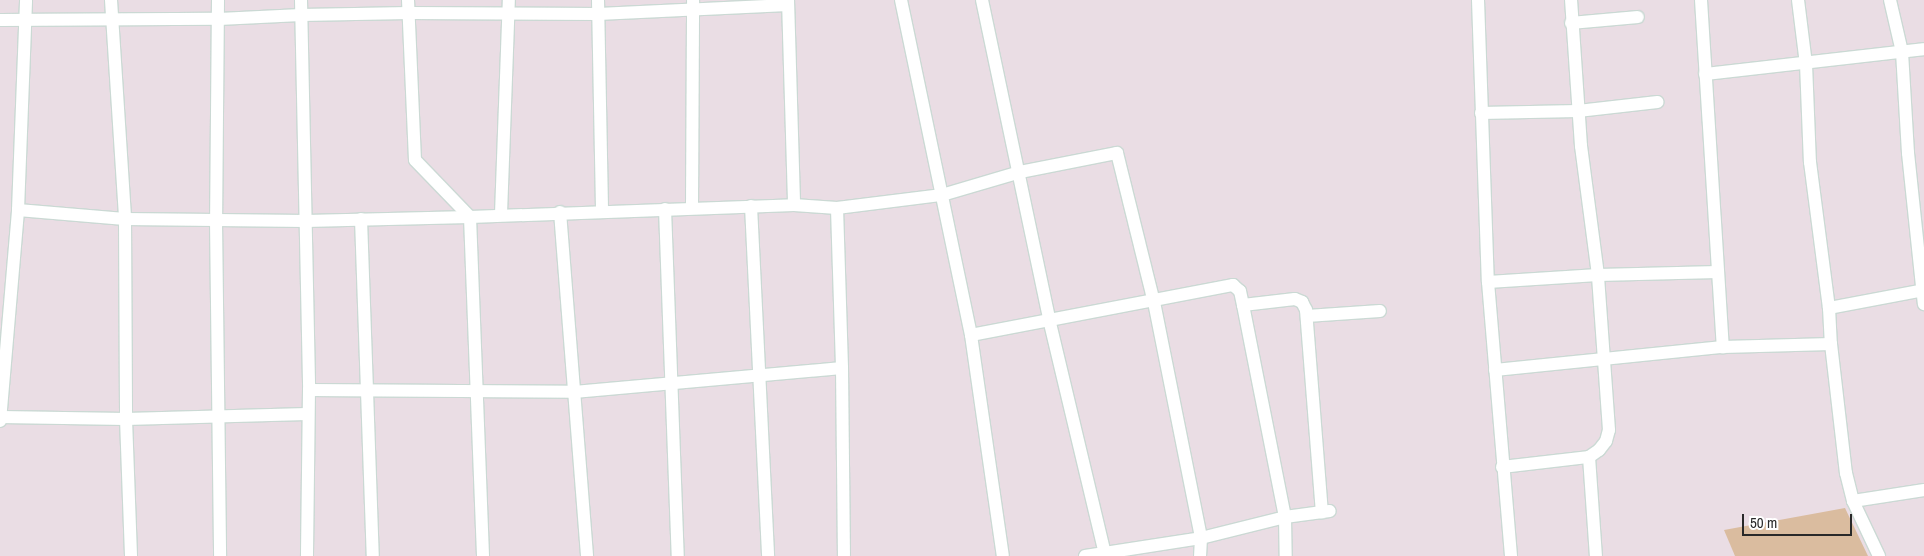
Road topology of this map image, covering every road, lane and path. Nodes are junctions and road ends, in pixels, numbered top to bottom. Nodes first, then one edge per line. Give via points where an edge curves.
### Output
1 (26, 0) edge
2 (111, 0) edge
3 (218, 0) edge
4 (301, 0) edge
5 (408, 0) edge
6 (510, 0) edge
7 (598, 0) edge
8 (901, 0) edge
9 (982, 0) edge
10 (1478, 0) edge
11 (1571, 0) edge
12 (1701, 0) edge
13 (1798, 0) edge
14 (1890, 0) edge
15 (788, 3) edge
16 (693, 5) edge
17 (409, 14) junction
18 (510, 14) junction
19 (598, 14) junction
20 (301, 15) junction
21 (1638, 17) dead end
22 (219, 19) junction
23 (0, 20) edge
24 (26, 20) junction
25 (112, 20) junction
26 (1572, 23) junction
27 (1924, 50) edge
28 (1902, 52) junction
29 (1806, 64) junction
30 (1705, 74) junction
31 (1657, 102) dead end
32 (1578, 111) junction
33 (1481, 113) junction
34 (1020, 172) junction
35 (942, 195) junction
36 (794, 205) junction
37 (751, 206) junction
38 (692, 208) junction
39 (837, 208) junction
40 (664, 209) junction
41 (18, 210) junction
42 (602, 211) junction
43 (560, 212) junction
44 (500, 214) junction
45 (470, 217) junction
46 (126, 219) junction
47 (361, 220) junction
48 (216, 221) junction
49 (306, 221) junction
50 (1718, 272) junction
51 (1598, 275) junction
52 (1488, 282) junction
53 (1923, 290) edge
54 (1154, 302) junction
55 (1924, 304) edge
56 (1243, 305) junction
57 (1829, 308) junction
58 (1380, 311) dead end
59 (1307, 316) junction
60 (1049, 319) junction
61 (971, 336) junction
62 (1831, 344) junction
63 (1723, 347) junction
64 (1605, 359) junction
65 (842, 368) junction
66 (1495, 370) junction
67 (760, 376) junction
68 (671, 384) junction
69 (309, 390) junction
70 (367, 390) junction
71 (478, 390) junction
72 (574, 392) junction
73 (307, 414) junction
74 (218, 417) junction
75 (126, 418) junction
76 (0, 419) edge
77 (1589, 457) junction
78 (1502, 467) junction
79 (1924, 490) edge
80 (1853, 501) junction
81 (1286, 517) junction
82 (1201, 538) junction
83 (1105, 554) junction
84 (131, 556) edge
85 (220, 556) edge
86 (306, 556) edge
87 (373, 556) edge
88 (483, 556) edge
89 (586, 556) edge
90 (678, 556) edge
91 (768, 556) edge
92 (844, 556) edge
93 (1003, 556) edge
94 (1085, 556) edge
95 (1200, 556) edge
96 (1286, 556) edge
97 (1511, 556) edge
98 (1596, 556) edge
99 (1879, 556) edge

1 - 24 street
2 - 25 street
3 - 22 street
4 - 20 street
5 - 17 street
6 - 18 street
7 - 19 street
8 - 35 street
9 - 34 street
10 - 33 street
11 - 26 street
12 - 30 street
13 - 29 street
14 - 28 street
15 - 16 street
15 - 36 street
16 - 19 street
16 - 38 street
17 - 18 street
17 - 20 street
17 - 45 street via 415,160
18 - 19 street
18 - 44 street
19 - 42 street
20 - 22 street
20 - 49 street
21 - 26 street
22 - 25 street
22 - 48 street
23 - 24 street
24 - 25 street
24 - 41 street
25 - 46 street
26 - 32 street
27 - 28 street
28 - 29 street
28 - 53 street
29 - 30 street
29 - 57 street via 1810,162
30 - 50 street
31 - 32 street
32 - 33 street
32 - 51 street
33 - 52 street
34 - 35 street
34 - 54 street via 1117,153
34 - 60 street
35 - 39 street
35 - 61 street
36 - 37 street
36 - 39 street
37 - 38 street
37 - 67 street
38 - 40 street
39 - 65 street
40 - 42 street
40 - 68 street
41 - 46 street
41 - 76 street
42 - 43 street
43 - 44 street
43 - 72 street
44 - 45 street
45 - 47 street
45 - 71 street
46 - 48 street
46 - 75 street
47 - 49 street
47 - 70 street
48 - 49 street
48 - 74 street
49 - 69 street
50 - 51 street
50 - 63 street
51 - 52 street
51 - 64 street
52 - 66 street
53 - 55 street
53 - 57 street
54 - 56 street via 1233,285 1240,291
54 - 60 street
54 - 82 street
56 - 59 street via 1295,299 1302,302
56 - 81 street
57 - 62 street
58 - 59 street
59 - 81 street via 1326,511
60 - 61 street
60 - 83 street
61 - 93 street
62 - 63 street
62 - 80 street via 1846,473
63 - 64 street
64 - 66 street
64 - 77 street via 1609,430 1606,441
65 - 67 street
65 - 92 street
66 - 78 street
67 - 68 street
67 - 91 street
68 - 72 street
68 - 90 street
69 - 70 street
69 - 73 street
70 - 71 street
70 - 87 street
71 - 72 street
71 - 88 street
72 - 89 street
73 - 74 street
73 - 86 street
74 - 75 street
74 - 85 street
75 - 76 street
75 - 84 street
77 - 78 street
77 - 98 street
78 - 97 street
79 - 80 street
80 - 99 street
81 - 82 street
81 - 96 street
82 - 83 street
82 - 95 street
83 - 94 street

